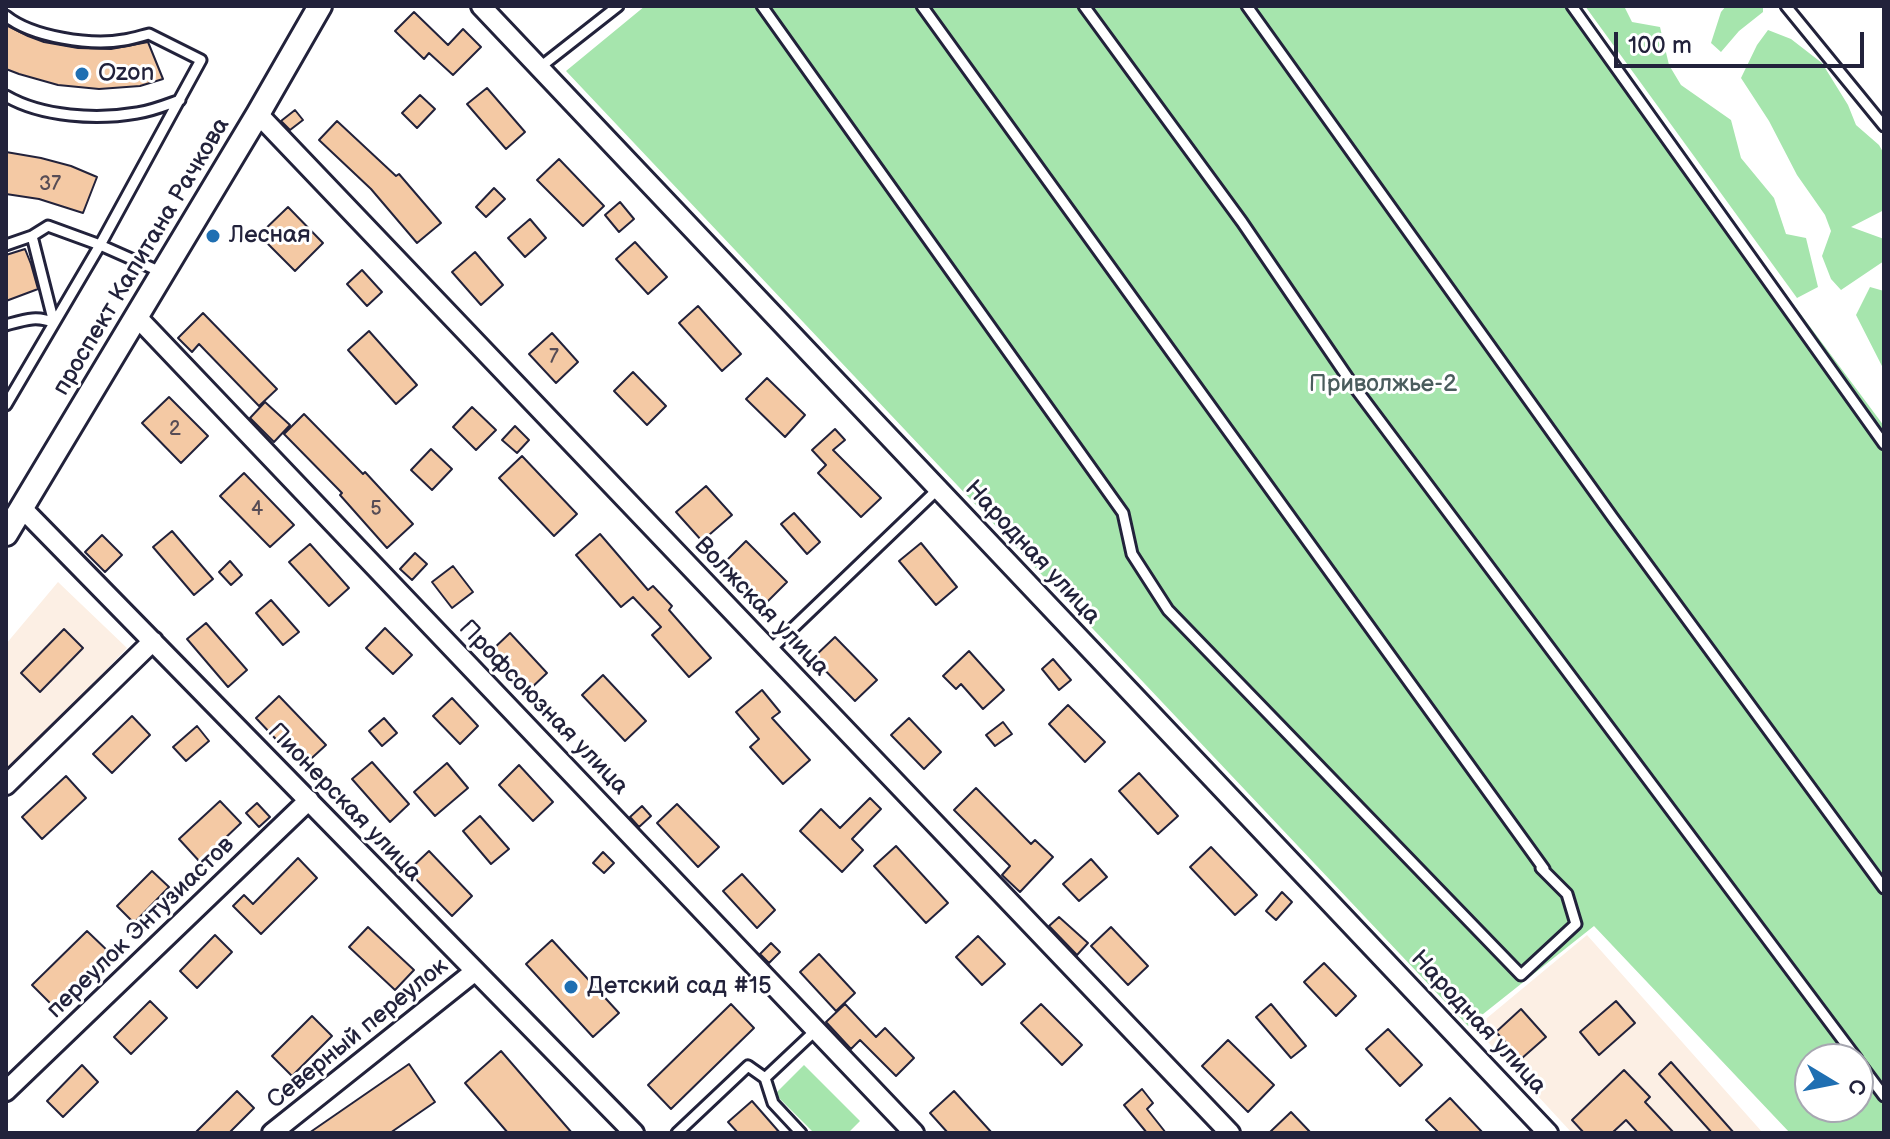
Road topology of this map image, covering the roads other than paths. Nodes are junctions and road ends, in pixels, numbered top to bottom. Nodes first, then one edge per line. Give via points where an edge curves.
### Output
1 (320, 6) edge
2 (481, 6) edge
3 (618, 6) edge
4 (762, 6) edge
5 (922, 6) edge
6 (1084, 6) edge
7 (1247, 6) edge
8 (1572, 6) edge
9 (1786, 6) edge
10 (6, 16) edge
11 (539, 68) junction
12 (6, 96) edge
13 (180, 100) junction
14 (258, 114) junction
15 (1884, 126) edge
16 (32, 236) junction
17 (6, 245) edge
18 (100, 245) junction
19 (163, 273) junction
20 (137, 317) junction
21 (54, 323) junction
22 (6, 325) edge
23 (6, 405) edge
24 (1884, 444) edge
25 (938, 489) junction
26 (21, 507) junction
27 (6, 534) edge
28 (153, 641) junction
29 (770, 650) junction
30 (6, 785) edge
31 (309, 800) junction
32 (1884, 888) edge
33 (474, 972) junction
34 (816, 1030) junction
35 (1844, 1043) edge
36 (765, 1078) junction
37 (6, 1091) edge
38 (272, 1133) edge
39 (634, 1133) edge
40 (677, 1133) edge
41 (801, 1133) edge
42 (914, 1133) edge
43 (1230, 1133) edge
44 (1548, 1133) edge

1 - 14 street, проспект Капитана Рачкова
2 - 11 street, Народная улица
3 - 11 lane
4 - 5 lane via 1123,513 1132,554 1168,610 1521,975 1576,924 1567,894 1541,868
6 - 35 lane via 1350,381
7 - 32 lane
8 - 24 lane
9 - 15 lane
10 - 13 lane via 39,32 78,40 122,41 149,34 201,60
11 - 25 street, Народная улица
12 - 13 lane via 52,113 98,117 140,113
13 - 18 lane
14 - 19 street, проспект Капитана Рачкова
14 - 29 street, Волжская улица
16 - 17 lane
16 - 18 lane via 48,226
16 - 21 lane
18 - 19 lane
18 - 21 lane
19 - 20 street, проспект Капитана Рачкова
20 - 26 street, проспект Капитана Рачкова
20 - 34 street, Профсоюзная улица
21 - 22 lane via 36,317
21 - 23 lane
25 - 29 lane
25 - 44 street, Народная улица
26 - 27 street, проспект Капитана Рачкова
26 - 28 street, Пионерская улица
28 - 30 street
28 - 31 street, Пионерская улица
29 - 43 street, Волжская улица
31 - 33 street, Пионерская улица
31 - 37 street, переулок Энтузиастов
33 - 38 street, Северный переулок
33 - 39 street, Пионерская улица
34 - 36 lane
34 - 42 street, Профсоюзная улица
36 - 40 lane via 748,1066
36 - 41 lane via 773,1103

